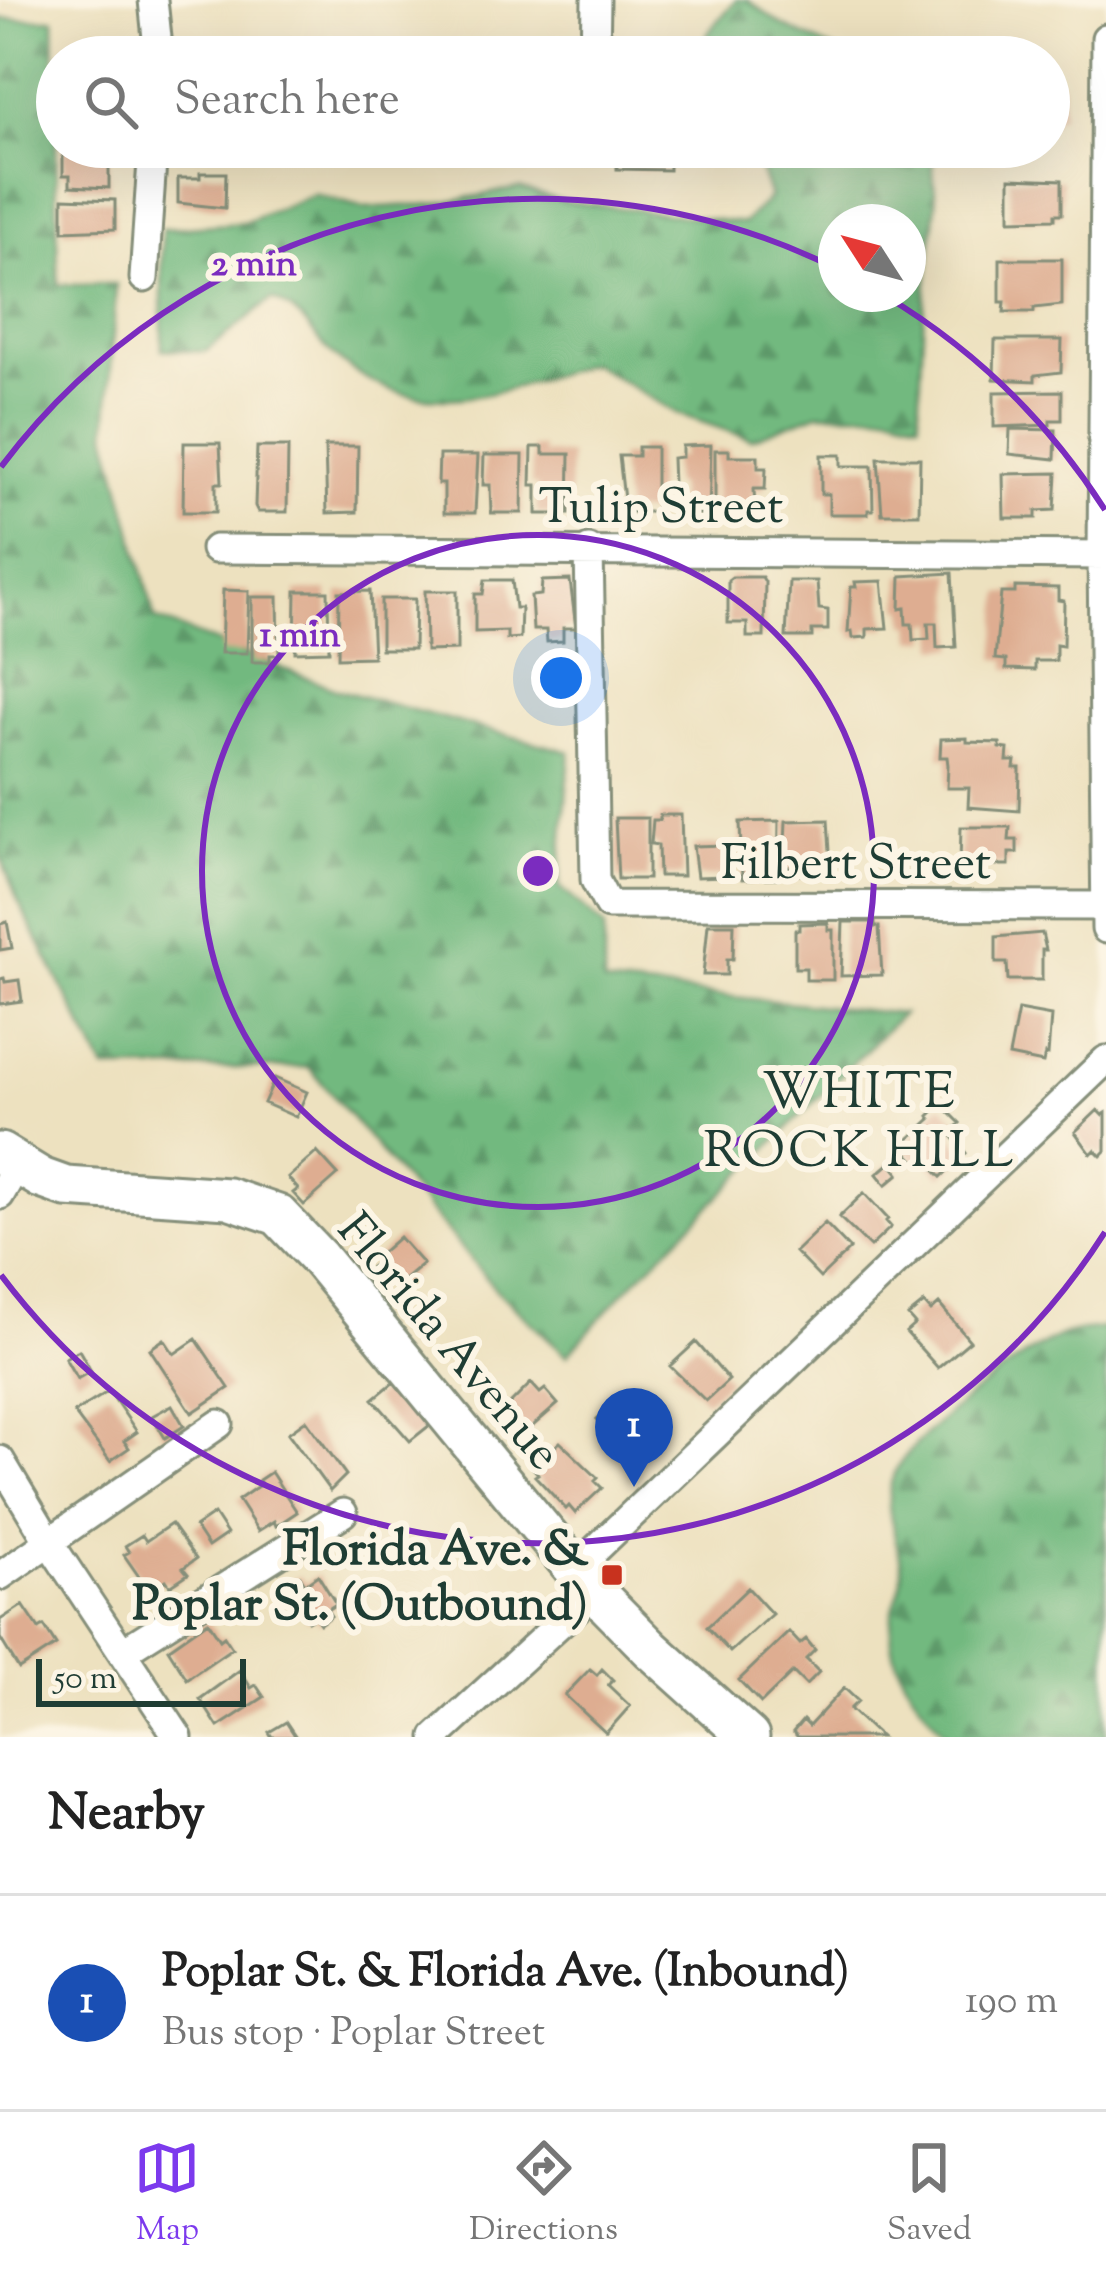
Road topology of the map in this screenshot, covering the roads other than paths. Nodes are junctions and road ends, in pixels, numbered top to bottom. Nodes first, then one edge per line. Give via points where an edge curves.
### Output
1 (153, 0) edge
2 (596, 0) edge
3 (157, 36) edge
4 (595, 36) edge
5 (1106, 38) edge
6 (152, 168) edge
7 (144, 278) dead end
8 (215, 549) dead end
9 (590, 549) junction
10 (1104, 554) edge
11 (1105, 917) edge
12 (1106, 1060) edge
13 (6, 1171) edge
14 (219, 1424) dead end
15 (0, 1460) edge
16 (343, 1513) dead end
17 (49, 1542) junction
18 (0, 1576) edge
19 (585, 1582) junction
20 (122, 1652) junction
21 (178, 1737) edge
22 (436, 1737) edge
23 (749, 1737) edge

1 - 3 street
2 - 4 street
5 - 10 street
6 - 7 street
8 - 9 street, Tulip Street
9 - 10 street, Tulip Street
9 - 11 street, Filbert Street via 595,880 608,905
10 - 11 street
12 - 19 street via 592,1552
13 - 19 main road, Florida Avenue via 66,1187 228,1198 278,1215
14 - 17 street
15 - 17 street
16 - 20 street
17 - 18 street
17 - 20 street
19 - 22 street via 581,1604
19 - 23 main road, Florida Avenue
20 - 21 street

